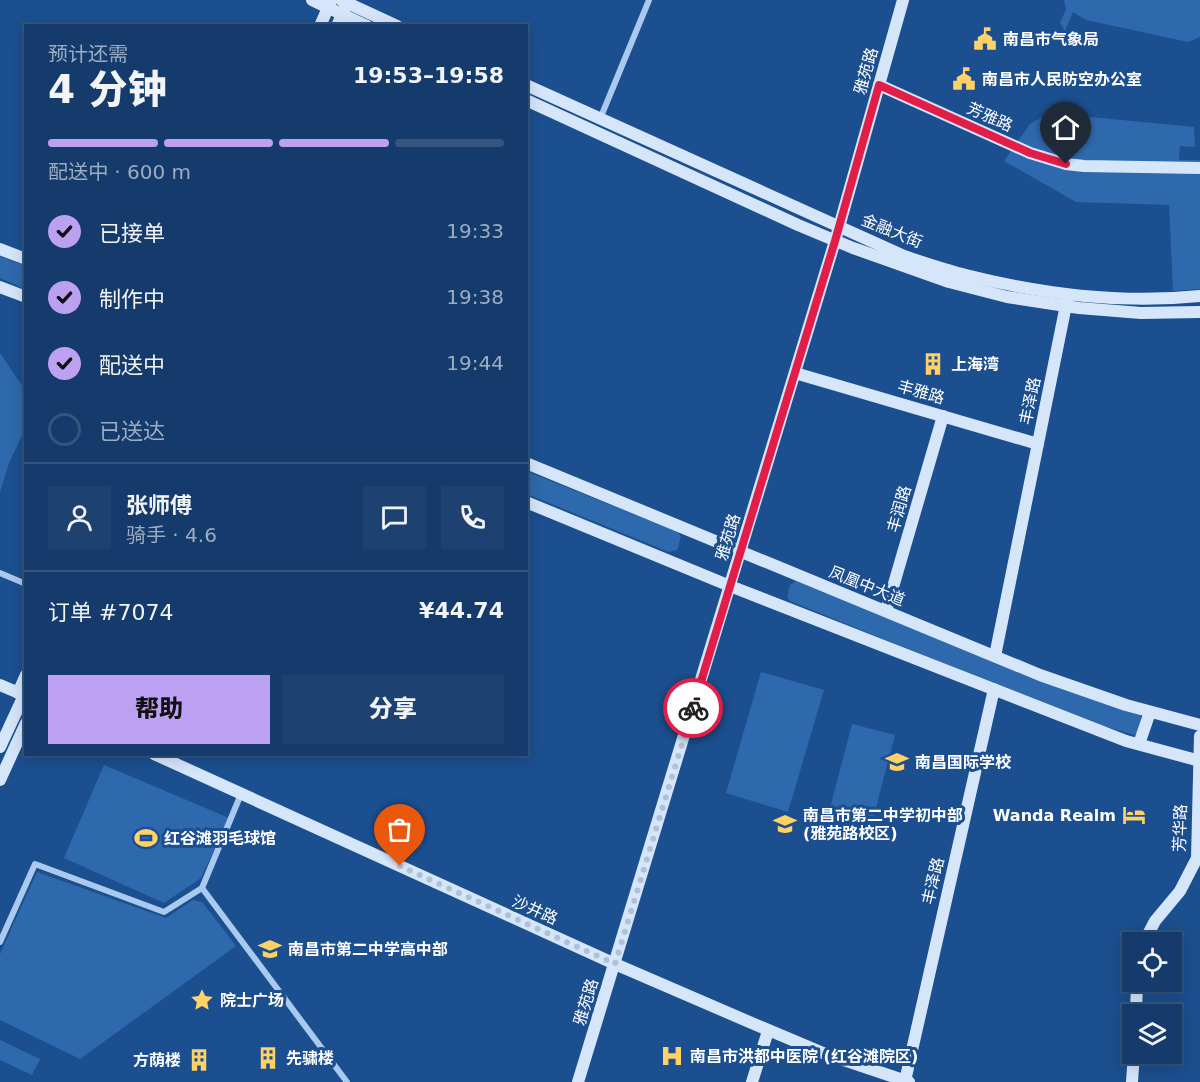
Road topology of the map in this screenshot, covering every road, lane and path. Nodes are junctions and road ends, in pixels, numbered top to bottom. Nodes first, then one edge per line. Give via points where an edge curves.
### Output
1 (312, 0) edge
2 (649, 0) edge
3 (903, 0) edge
4 (330, 4) edge
5 (343, 8) edge
6 (363, 17) edge
7 (321, 24) edge
8 (389, 24) edge
9 (879, 85) junction
10 (528, 86) edge
11 (528, 101) edge
12 (600, 118) junction
13 (1200, 168) edge
14 (838, 227) junction
15 (835, 241) junction
16 (0, 249) edge
17 (24, 258) edge
18 (0, 287) edge
19 (1068, 293) junction
20 (24, 296) edge
21 (1200, 296) edge
22 (1066, 306) junction
23 (1200, 312) edge
24 (795, 373) junction
25 (943, 416) junction
26 (1038, 444) junction
27 (528, 465) edge
28 (528, 503) edge
29 (741, 551) junction
30 (0, 573) edge
31 (24, 583) edge
32 (730, 586) junction
33 (886, 611) junction
34 (995, 656) junction
35 (0, 685) edge
36 (994, 689) junction
37 (23, 694) edge
38 (1150, 712) junction
39 (1200, 725) edge
40 (24, 727) edge
41 (1200, 736) edge
42 (24, 738) edge
43 (1139, 744) junction
44 (0, 747) edge
45 (158, 756) edge
46 (8, 761) junction
47 (1199, 761) edge
48 (0, 780) edge
49 (242, 794) junction
50 (202, 888) junction
51 (1149, 932) edge
52 (0, 942) edge
53 (615, 964) junction
54 (768, 1030) junction
55 (1133, 1064) edge
56 (347, 1082) edge
57 (578, 1082) edge
58 (752, 1082) edge
59 (907, 1082) edge
60 (1132, 1082) edge

1 - 4 street
2 - 12 street
3 - 9 street, 雅苑路
4 - 5 street
4 - 7 street
5 - 6 street
6 - 8 street
9 - 13 street, 芳雅路 via 1030,153 1066,164
9 - 14 street, 雅苑路
10 - 12 street, 金融大街
11 - 15 street, 金融大街
12 - 14 street, 金融大街
14 - 15 street, 雅苑路
14 - 19 street, 金融大街 via 904,256 965,275
15 - 22 street, 金融大街 via 949,282 1007,297
15 - 24 street, 雅苑路
16 - 17 street
18 - 20 street
19 - 21 street, 金融大街 via 1117,298
19 - 22 street, 丰泽路
22 - 23 street, 金融大街 via 1141,313
22 - 26 street, 丰泽路
24 - 25 street, 丰雅路
24 - 29 street, 雅苑路
25 - 26 street, 丰雅路
25 - 33 street, 丰润路
26 - 34 street, 丰泽路
27 - 29 street, 凤凰中大道
28 - 32 street
29 - 32 street, 雅苑路
29 - 33 street, 凤凰中大道
30 - 31 street
32 - 36 street
32 - 53 street, 雅苑路
33 - 34 street, 凤凰中大道
34 - 38 street, 凤凰中大道
35 - 37 street
36 - 43 street
36 - 59 street, 丰泽路
37 - 44 street
38 - 39 street, 凤凰中大道
38 - 43 street
40 - 46 street
41 - 47 street, 芳华路
42 - 46 street via 17,754
43 - 47 street
45 - 49 street, 沙井路
46 - 48 street
47 - 51 street, 芳华路 via 1197,858 1180,891
49 - 50 street
49 - 53 street, 沙井路
50 - 52 street via 164,912 35,864
50 - 56 street
53 - 54 street, 沙井路
53 - 57 street, 雅苑路
54 - 58 street
54 - 59 street, 沙井路
55 - 60 street

